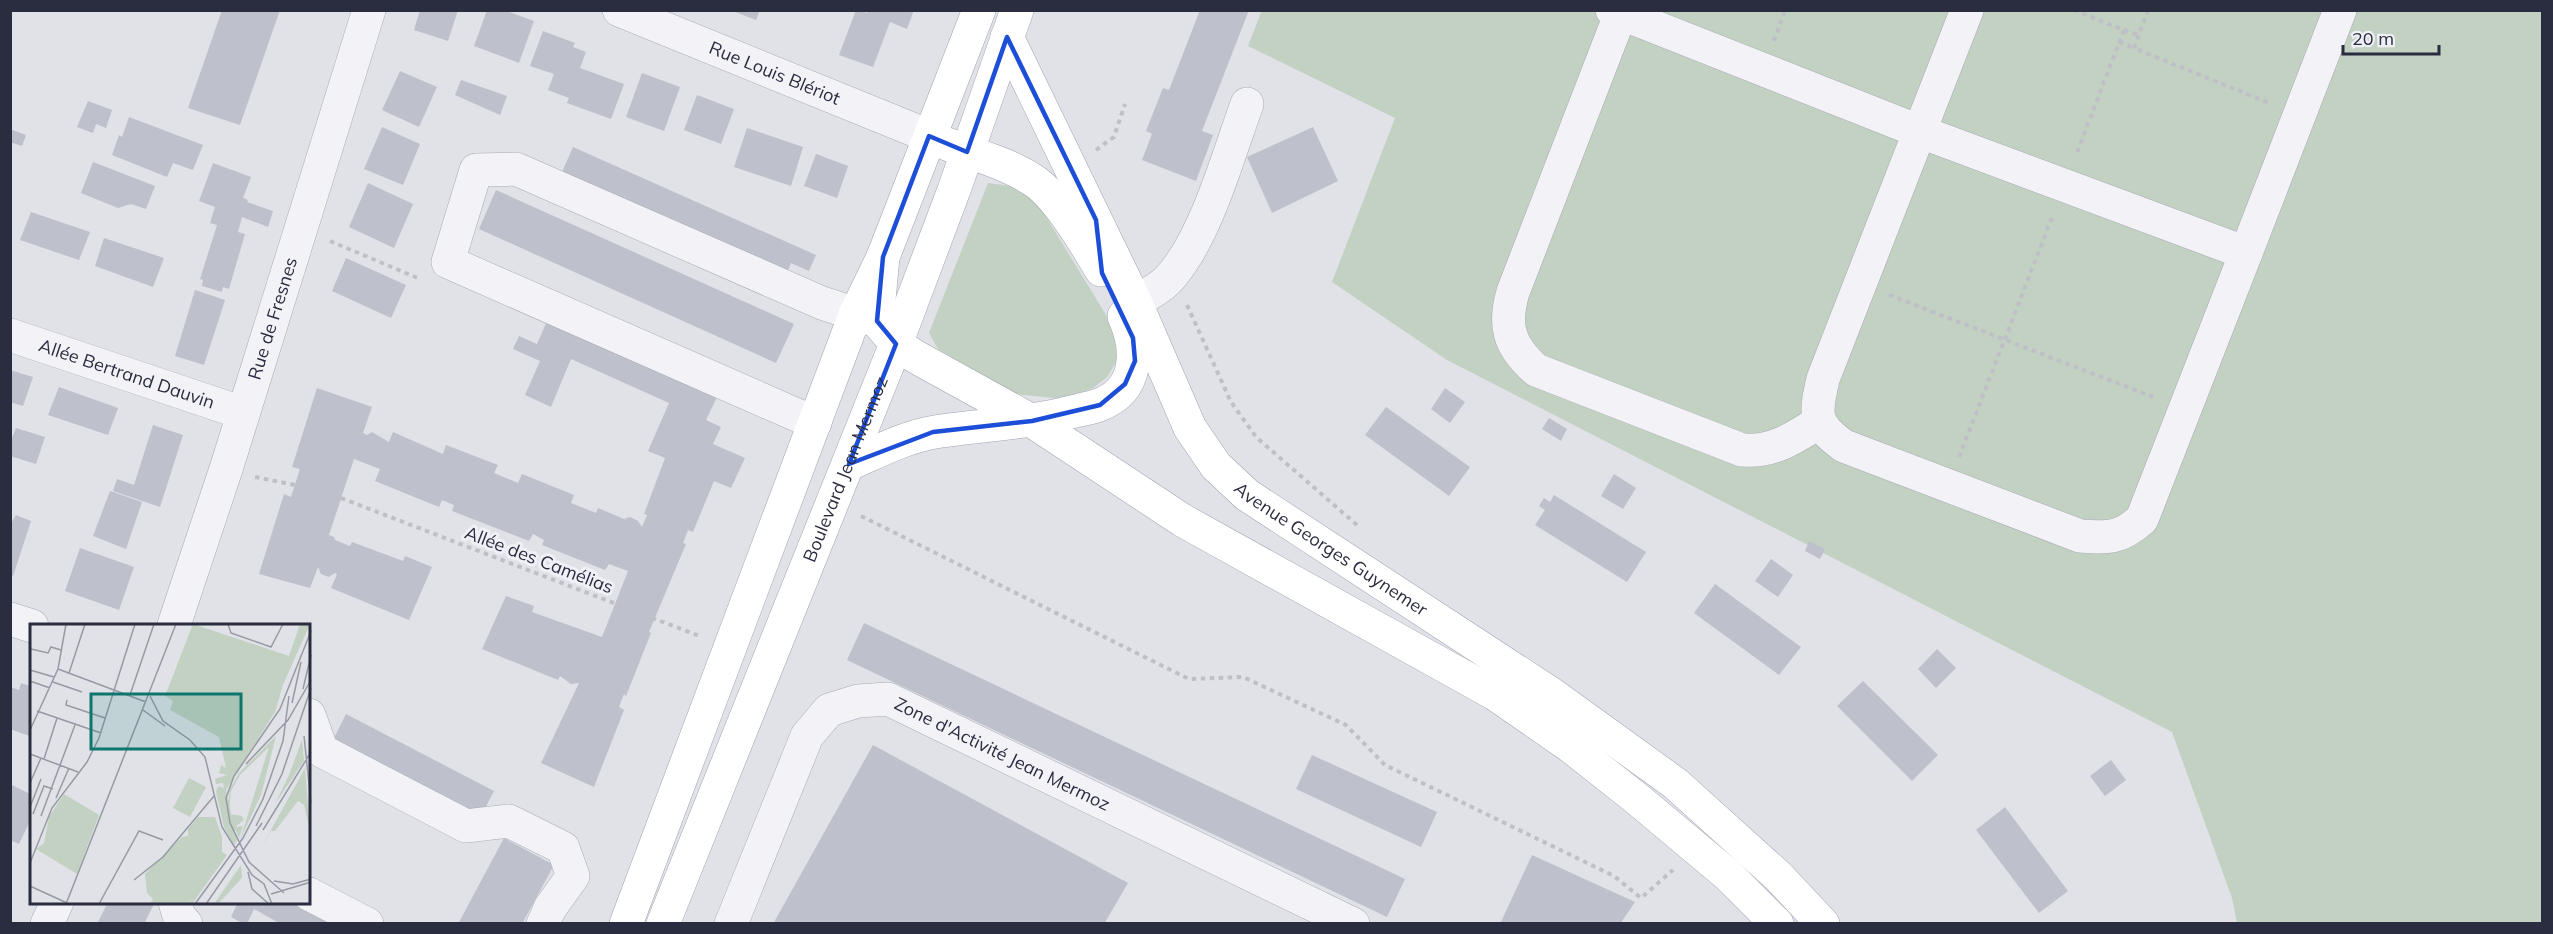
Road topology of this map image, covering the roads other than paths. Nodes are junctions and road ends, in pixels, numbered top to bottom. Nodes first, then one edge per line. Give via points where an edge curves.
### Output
1 (369, 10) edge
2 (619, 10) edge
3 (979, 10) edge
4 (1967, 10) edge
5 (2340, 10) edge
6 (1618, 12) edge
7 (654, 18) edge
8 (1012, 24) edge
9 (1247, 105) dead end
10 (1921, 132) junction
11 (929, 136) junction
12 (967, 152) junction
13 (1096, 220) junction
14 (2246, 254) junction
15 (1102, 273) junction
16 (1135, 301) junction
17 (876, 327) junction
18 (10, 335) edge
19 (1133, 338) junction
20 (243, 413) junction
21 (1032, 422) junction
22 (1819, 422) junction
23 (815, 423) junction
24 (849, 464) junction
25 (10, 619) edge
26 (174, 624) edge
27 (30, 625) edge
28 (310, 718) edge
29 (310, 895) edge
30 (57, 904) edge
31 (175, 904) edge
32 (47, 924) edge
33 (186, 924) edge
34 (367, 924) edge
35 (543, 924) edge
36 (626, 924) edge
37 (663, 924) edge
38 (731, 924) edge
39 (1353, 924) edge
40 (1777, 924) edge
41 (1823, 924) edge

1 - 20 street, Rue de Fresnes
2 - 7 street, Rue Louis Blériot
3 - 11 main road
4 - 10 street
5 - 14 street
6 - 10 street
6 - 22 street via 1513,292 1508,309 1512,340 1521,357 1536,370 1742,450 1776,447
7 - 11 street, Rue Louis Blériot
8 - 12 main road, Boulevard Jean Mermoz
8 - 13 main road, Avenue Georges Guynemer
9 - 16 street via 1199,233 1172,275
10 - 14 street
10 - 22 street via 1823,379 1817,406
11 - 12 main road
11 - 17 main road via 883,257
12 - 15 main road via 1018,171 1039,184
12 - 17 main road, Boulevard Jean Mermoz
13 - 15 main road
13 - 16 main road, Avenue Georges Guynemer
14 - 22 street via 2142,519 2128,532 2111,537 2080,537 1844,446 1826,434
15 - 16 main road
15 - 19 main road
16 - 19 street
16 - 41 main road, Avenue Georges Guynemer via 1190,428 1216,466 1247,495 1553,695 1676,784 1779,877
17 - 21 main road
17 - 23 main road, Boulevard Jean Mermoz
17 - 23 street via 516,169 476,170 448,262
17 - 24 main road, Boulevard Jean Mermoz
18 - 20 street, Allée Bertrand Dauvin
19 - 21 main road via 1135,360 1125,384 1114,397 1100,405
20 - 26 street, Rue de Fresnes
21 - 24 main road via 933,432
21 - 40 main road via 1182,520 1495,694 1636,798 1728,875
23 - 36 main road, Boulevard Jean Mermoz
24 - 37 main road, Boulevard Jean Mermoz
25 - 27 street
28 - 35 street via 322,751 466,826 509,821 563,848 573,876
29 - 34 street
30 - 32 street
31 - 33 street
38 - 39 street, Zone d'Activité Jean Mermoz via 807,736 829,710 858,701 888,699

